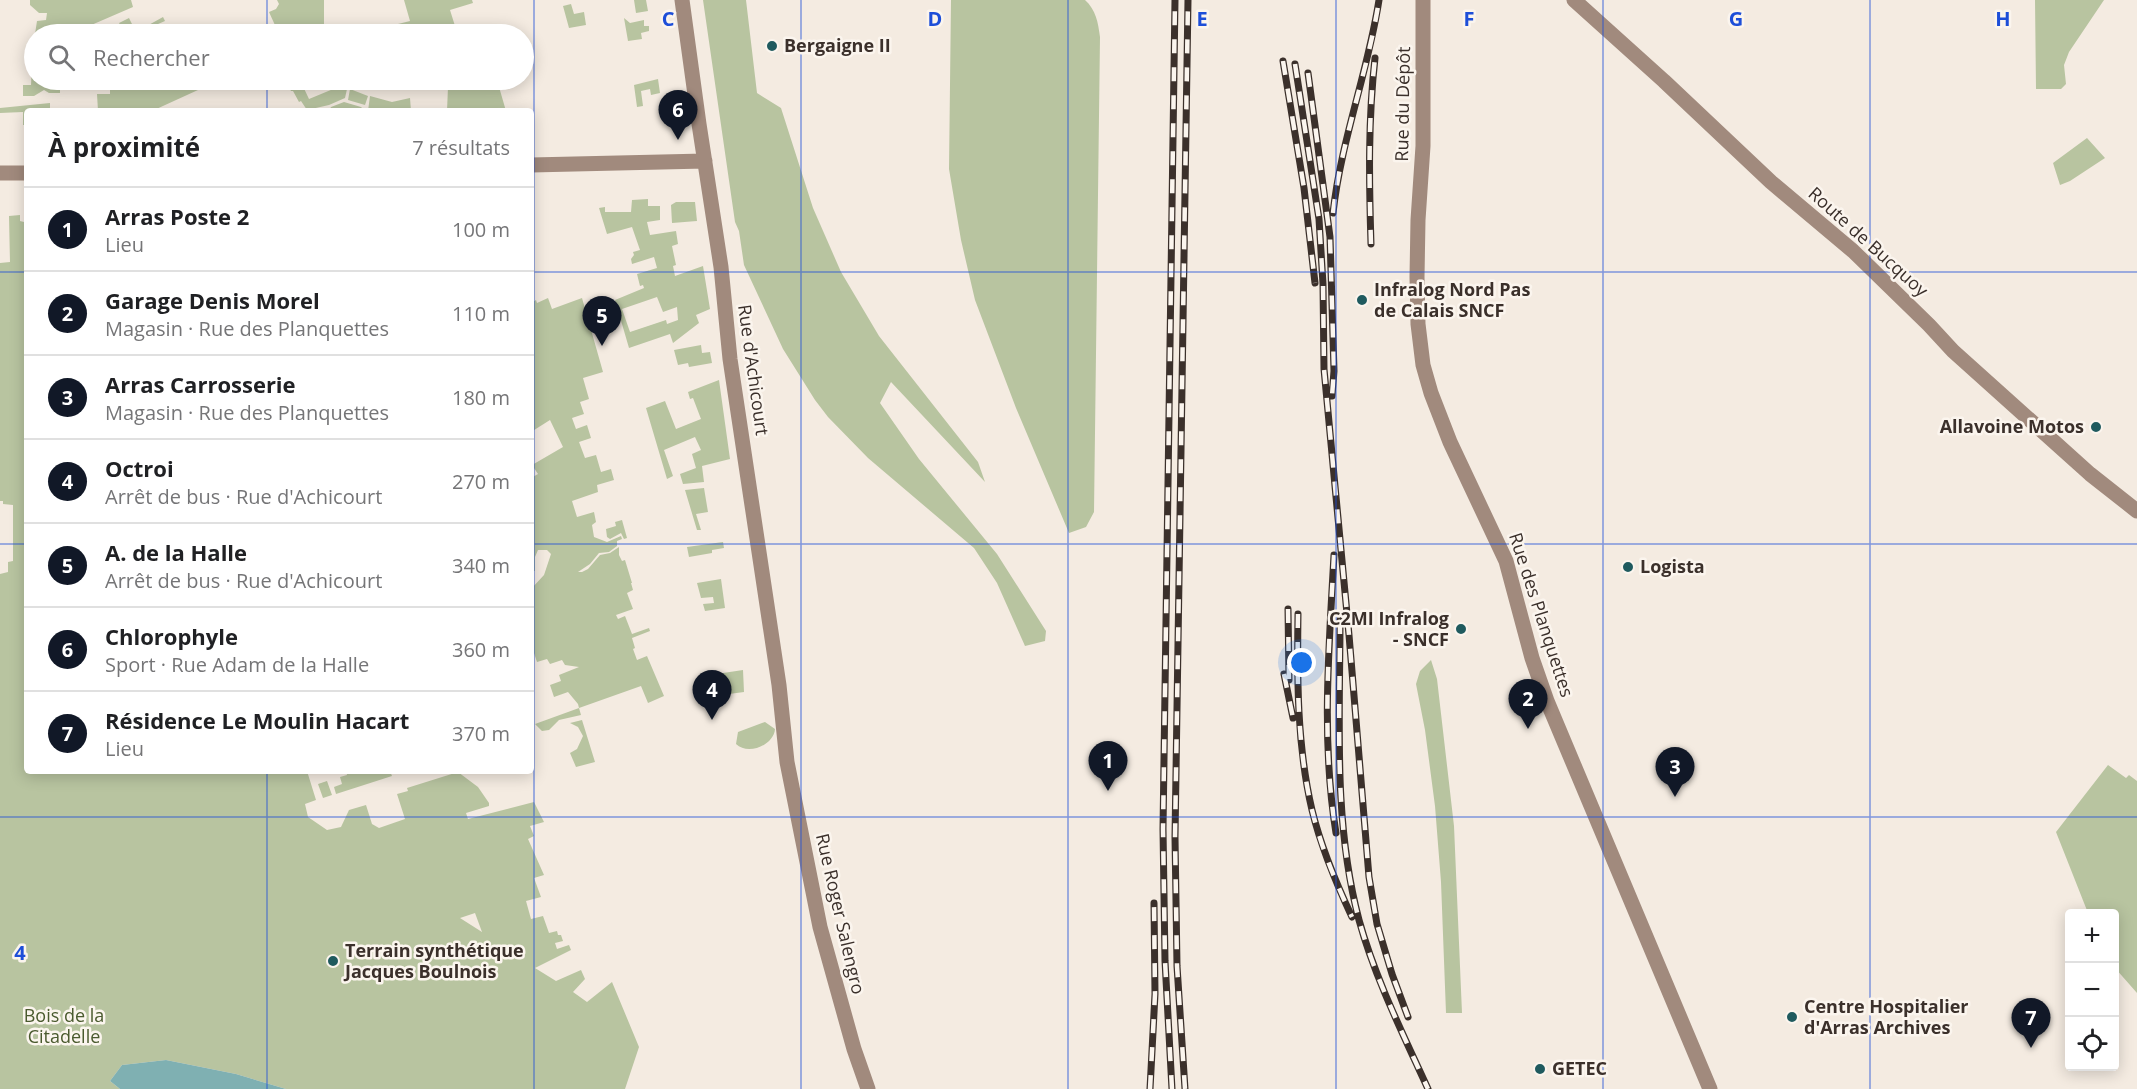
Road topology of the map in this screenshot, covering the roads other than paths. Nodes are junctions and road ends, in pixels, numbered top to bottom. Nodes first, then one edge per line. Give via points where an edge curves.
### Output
1 (682, 0) edge
2 (1423, 0) edge
3 (1574, 0) edge
4 (705, 160) junction
5 (534, 165) edge
6 (24, 172) edge
7 (0, 173) edge
8 (1419, 208) joint
9 (2137, 511) edge
10 (784, 745) joint
11 (868, 1089) edge
12 (1710, 1089) edge

1 - 4 street, Rue d'Achicourt
2 - 8 street, Rue du Dépôt
3 - 9 street, Route de Bucquoy via 1771,182 1853,251 1953,351
4 - 5 street
4 - 10 street, Rue d'Achicourt via 730,359 779,685
6 - 7 street
8 - 12 street, Rue des Planquettes via 1418,324 1431,393 1506,561 1547,701
10 - 11 street, Rue Roger Salengro via 819,927

